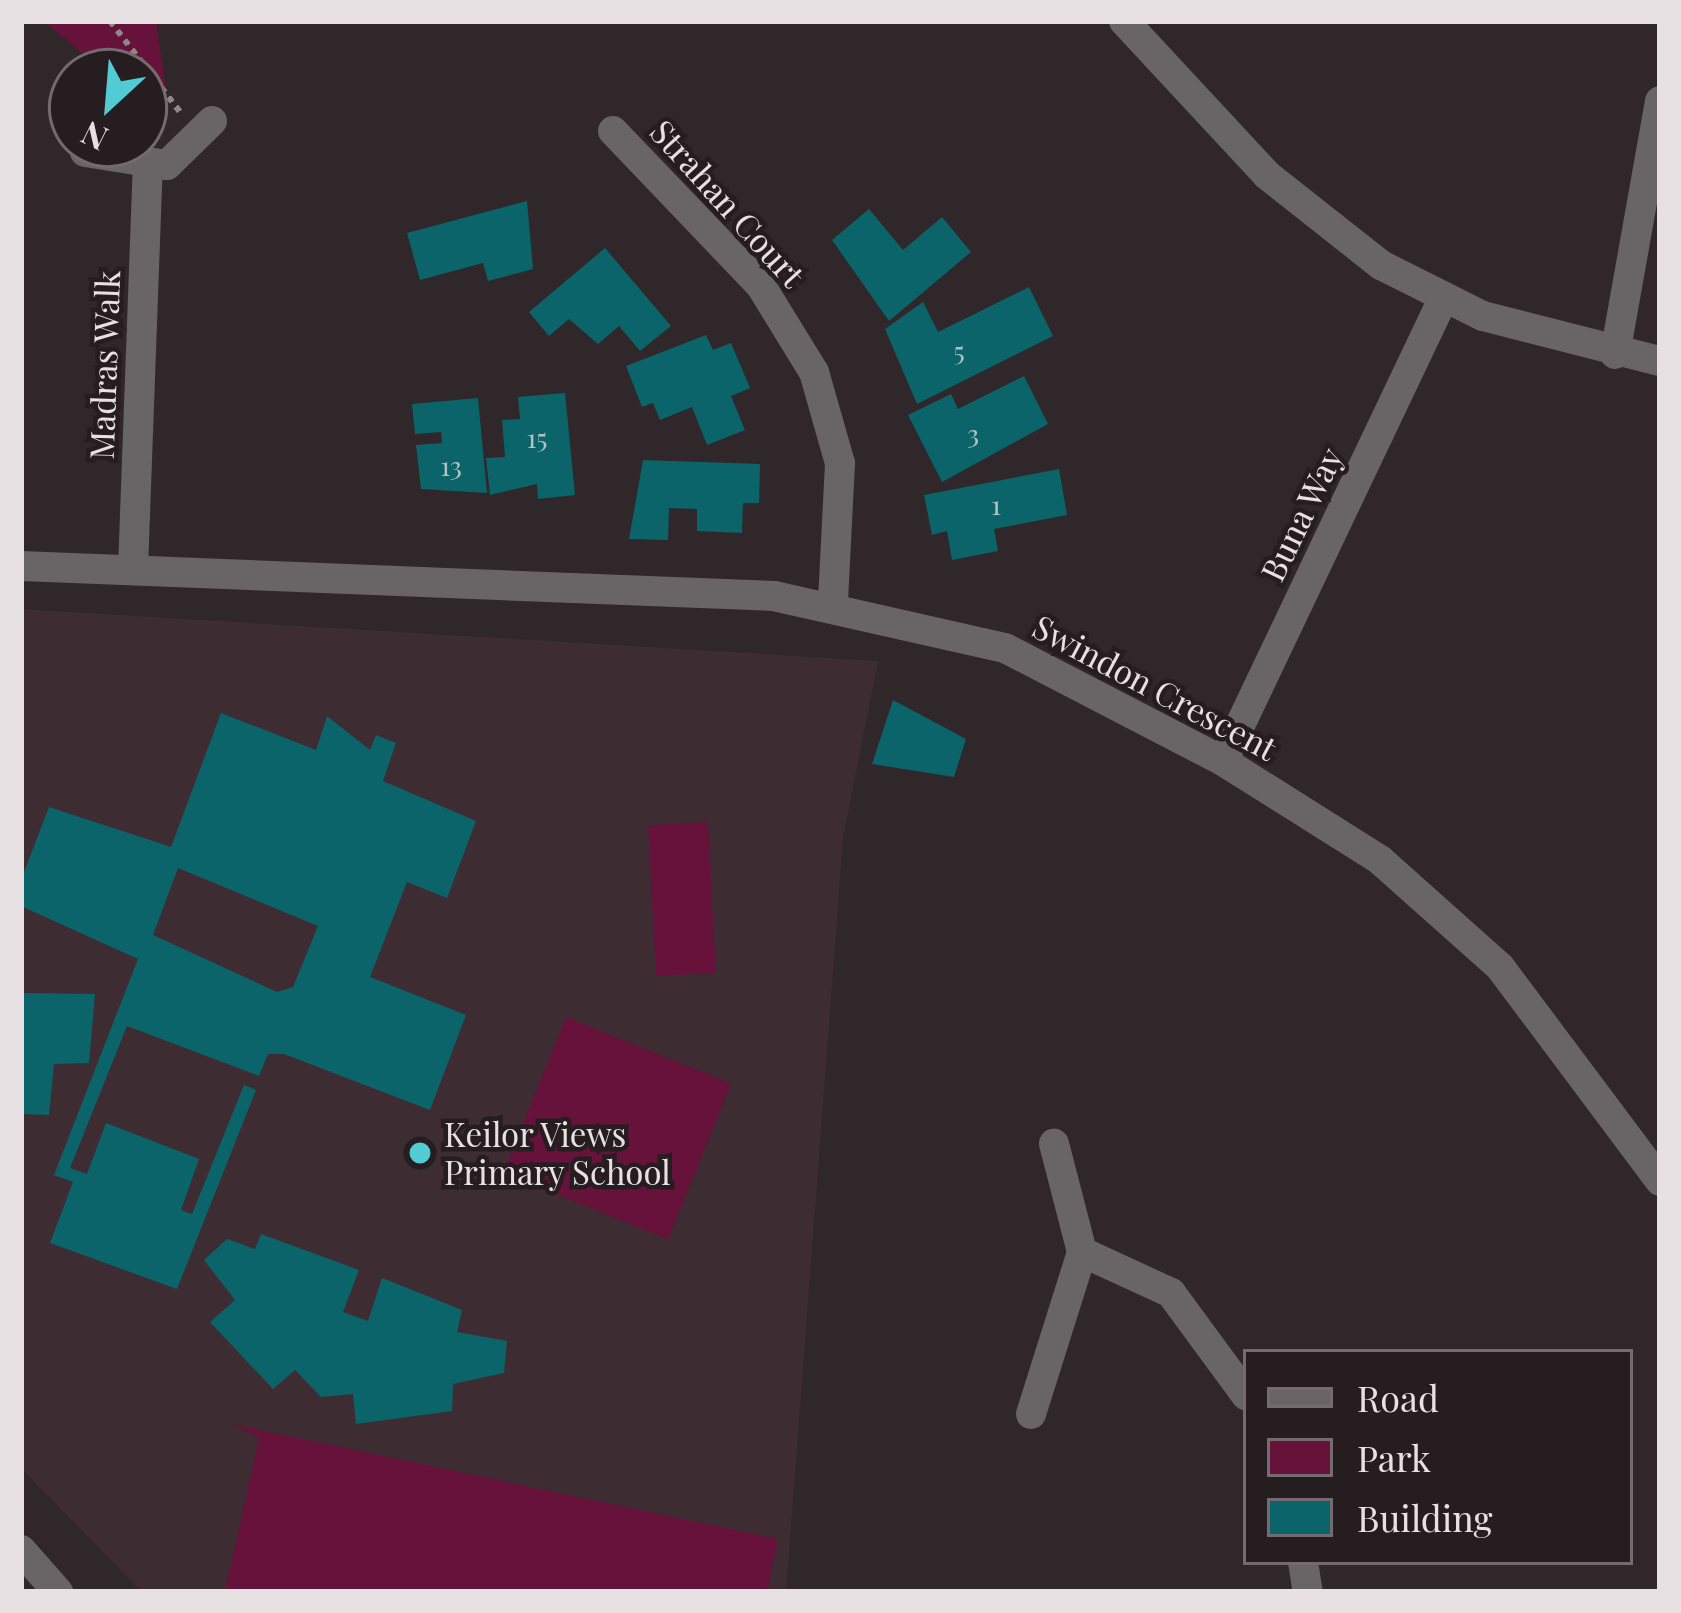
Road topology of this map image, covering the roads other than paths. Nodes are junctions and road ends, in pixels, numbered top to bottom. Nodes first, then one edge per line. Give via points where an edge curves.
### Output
1 (1124, 21) edge
2 (1660, 101) edge
3 (204, 130) road end
4 (613, 131) dead end
5 (168, 162) edge
6 (148, 168) edge
7 (1443, 299) junction
8 (1616, 354) junction
9 (1660, 361) edge
10 (21, 566) edge
11 (133, 569) junction
12 (833, 601) junction
13 (1222, 761) junction
14 (1054, 1144) dead end
15 (1660, 1181) edge
16 (1082, 1252) junction
17 (1243, 1391) edge
18 (1031, 1414) dead end
19 (21, 1550) edge
20 (58, 1592) edge

1 - 7 street via 1267,175
2 - 8 street
3 - 5 street
4 - 12 street, Strahan Court via 761,286 814,372 840,463
6 - 11 street, Madras Walk
7 - 8 street
7 - 13 street, Buna Way
8 - 9 street
10 - 11 street, Swindon Crescent
11 - 12 street, Swindon Crescent
12 - 13 street, Swindon Crescent via 1005,648
13 - 15 street, Swindon Crescent via 1380,860 1486,952 1561,1037
14 - 16 street
16 - 17 street via 1172,1293
16 - 18 street
19 - 20 street

